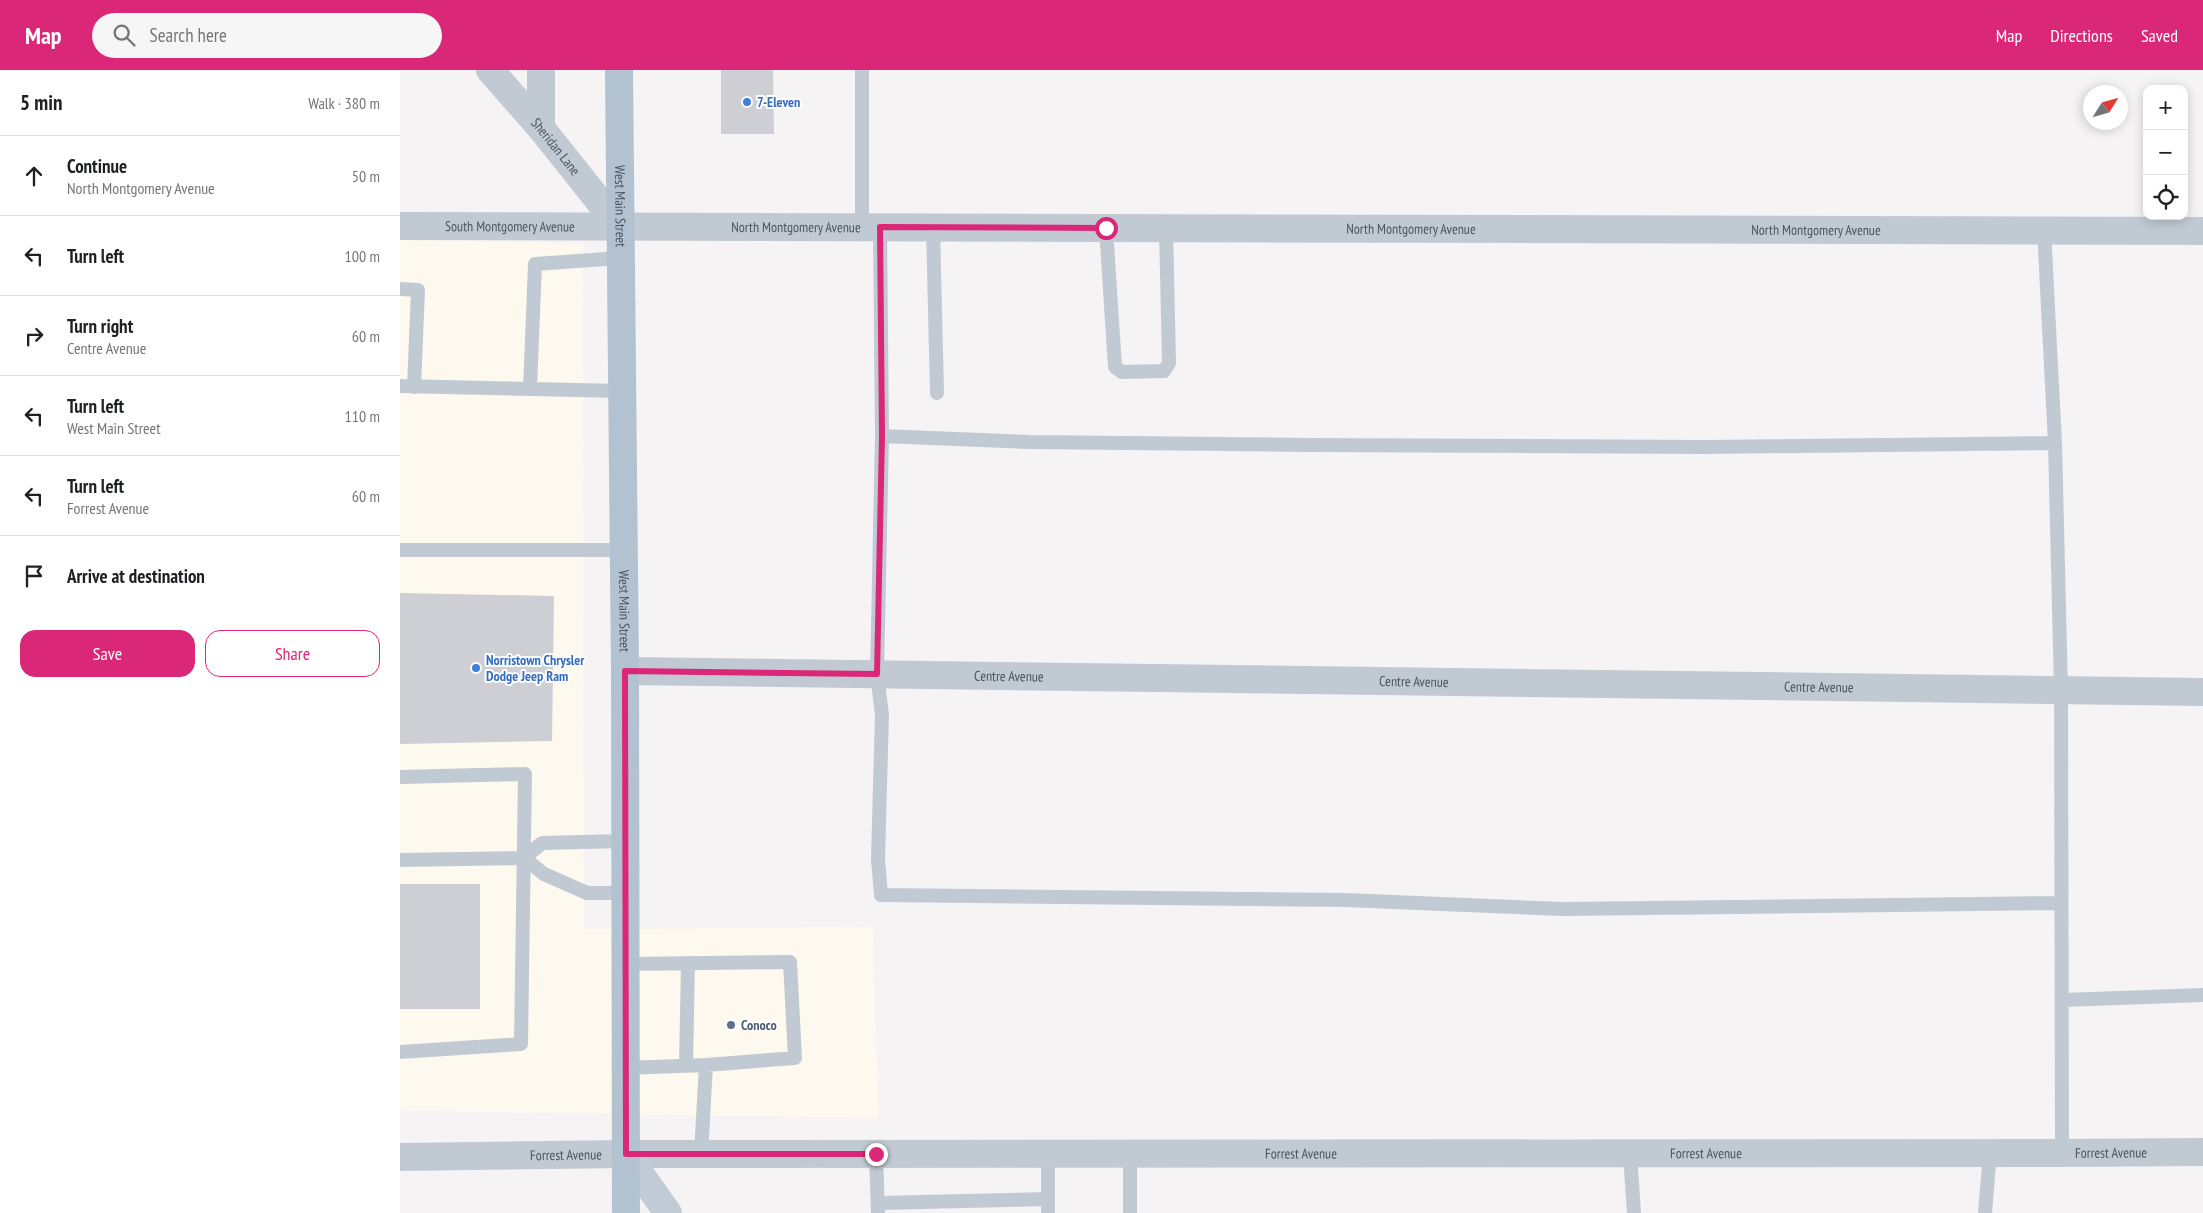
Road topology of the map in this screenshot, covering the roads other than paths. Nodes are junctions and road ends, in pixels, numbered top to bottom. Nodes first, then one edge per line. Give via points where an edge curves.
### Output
1 (490, 70) edge
2 (541, 70) edge
3 (619, 70) edge
4 (862, 70) edge
5 (541, 128) junction
6 (400, 226) edge
7 (619, 226) junction
8 (871, 227) junction
9 (933, 227) junction
10 (1106, 228) junction
11 (1166, 228) junction
12 (2044, 230) junction
13 (2203, 231) edge
14 (620, 258) junction
15 (400, 289) edge
16 (407, 386) edge
17 (530, 389) junction
18 (622, 391) junction
19 (936, 393) dead end
20 (882, 436) junction
21 (2055, 443) junction
22 (400, 550) edge
23 (624, 550) junction
24 (625, 671) junction
25 (877, 674) junction
26 (2061, 690) junction
27 (2203, 692) edge
28 (400, 777) edge
29 (624, 841) junction
30 (524, 858) junction
31 (400, 860) edge
32 (625, 892) junction
33 (2061, 903) junction
34 (688, 963) junction
35 (626, 964) junction
36 (2203, 995) edge
37 (2063, 1000) junction
38 (400, 1052) edge
39 (706, 1065) junction
40 (686, 1066) junction
41 (626, 1068) junction
42 (2203, 1152) edge
43 (1990, 1153) junction
44 (2062, 1153) junction
45 (626, 1154) junction
46 (701, 1154) junction
47 (876, 1154) junction
48 (1048, 1154) junction
49 (1130, 1154) junction
50 (1630, 1154) junction
51 (400, 1157) edge
52 (1048, 1206) edge
53 (878, 1208) edge
54 (626, 1213) edge
55 (668, 1213) edge
56 (1130, 1213) edge
57 (1634, 1213) edge
58 (1986, 1213) edge

1 - 5 street, Sheridan Lane
2 - 5 street
3 - 7 main road, West Main Street
4 - 8 lane
5 - 7 street, Sheridan Lane
6 - 7 street, South Montgomery Avenue
7 - 8 street, North Montgomery Avenue
7 - 14 main road, West Main Street
8 - 9 street, North Montgomery Avenue
8 - 20 lane
9 - 10 street, North Montgomery Avenue
9 - 19 lane
10 - 11 street, North Montgomery Avenue
10 - 11 lane via 1115,367 1122,372 1164,371 1169,363
11 - 12 street, North Montgomery Avenue
12 - 13 street, North Montgomery Avenue
12 - 21 lane
14 - 17 lane via 535,264
14 - 18 main road, West Main Street
15 - 16 lane via 418,290
16 - 17 lane
17 - 18 lane
18 - 23 main road, West Main Street
20 - 21 lane via 1029,442 1311,445 1703,447
20 - 25 lane
21 - 26 lane
22 - 23 lane
23 - 24 main road, West Main Street
24 - 25 street, Centre Avenue
24 - 29 main road, West Main Street
25 - 26 street, Centre Avenue
25 - 33 lane via 882,715 878,859 881,895 1345,900 1563,909
26 - 27 street, Centre Avenue
26 - 33 lane
28 - 30 lane via 525,774
29 - 30 lane via 542,843
29 - 32 main road, West Main Street
30 - 31 lane
30 - 32 lane via 544,874 587,893
30 - 38 lane via 521,1044
32 - 35 main road, West Main Street
33 - 37 lane
34 - 35 lane
34 - 39 lane via 790,962 795,1058
34 - 40 lane
35 - 41 main road, West Main Street
36 - 37 lane
37 - 44 lane
39 - 40 lane
39 - 46 lane
40 - 41 lane
41 - 45 main road, West Main Street
42 - 44 street, Forrest Avenue
43 - 44 street, Forrest Avenue
43 - 50 street, Forrest Avenue
43 - 58 lane
45 - 46 street, Forrest Avenue
45 - 51 street, Forrest Avenue
45 - 54 main road, West Main Street
45 - 55 main road
46 - 47 street, Forrest Avenue
47 - 48 street, Forrest Avenue
47 - 53 lane
48 - 49 street, Forrest Avenue
48 - 52 lane
49 - 50 street, Forrest Avenue
49 - 56 lane
50 - 57 lane
52 - 53 lane

